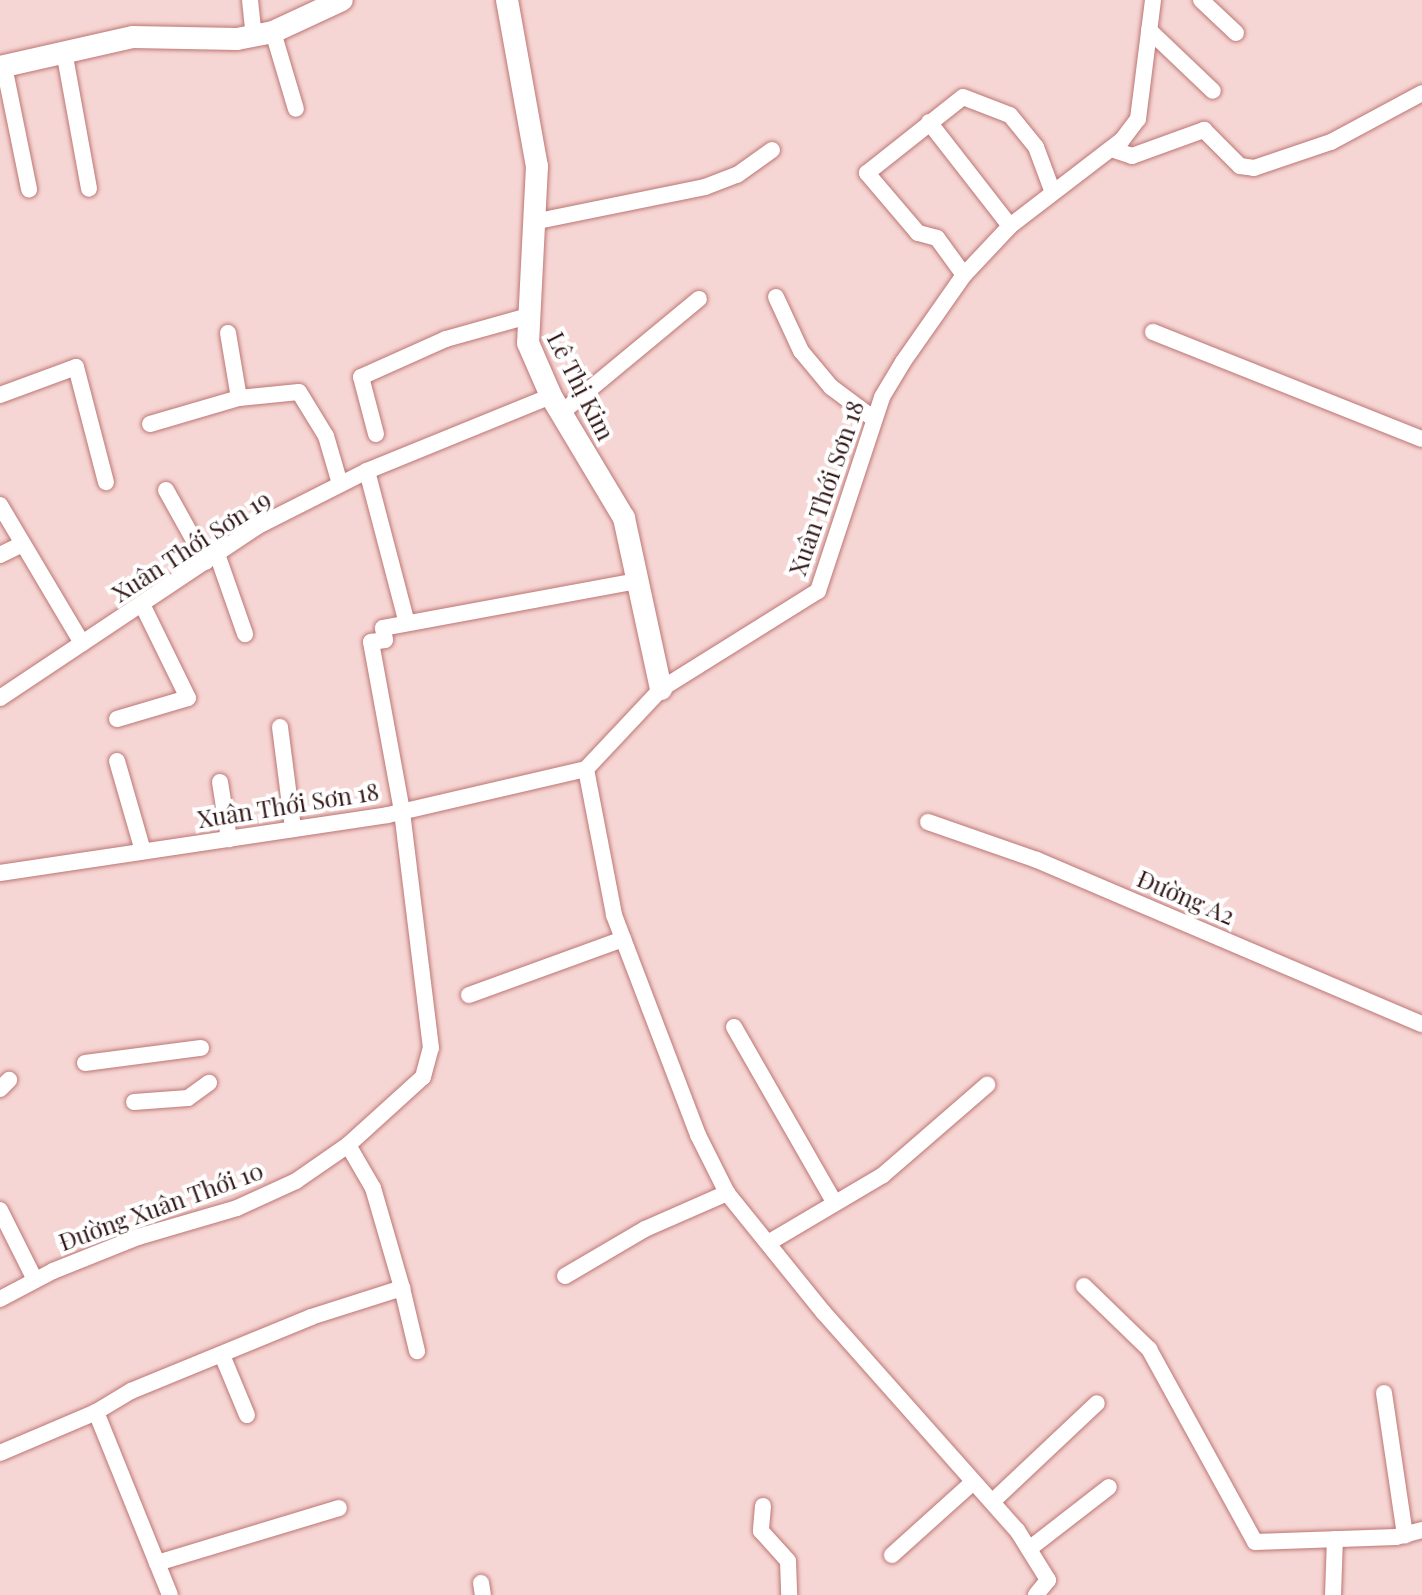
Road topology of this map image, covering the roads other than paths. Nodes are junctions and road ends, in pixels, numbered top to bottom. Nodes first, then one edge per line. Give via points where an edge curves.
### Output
1 (250, 0) edge
2 (507, 0) edge
3 (1153, 0) edge
4 (1201, 0) edge
5 (328, 3) edge
6 (1149, 30) junction
7 (1236, 33) dead end
8 (264, 34) junction
9 (64, 51) junction
10 (2, 66) edge
11 (1213, 91) dead end
12 (1422, 93) edge
13 (296, 109) dead end
14 (929, 122) junction
15 (1111, 149) junction
16 (772, 150) dead end
17 (29, 189) dead end
18 (89, 189) dead end
19 (1052, 190) junction
20 (538, 221) junction
21 (1010, 226) junction
22 (964, 275) junction
23 (776, 297) dead end
24 (699, 299) dead end
25 (525, 317) junction
26 (1153, 332) dead end
27 (228, 333) dead end
28 (0, 395) edge
29 (239, 398) junction
30 (556, 404) junction
31 (874, 419) junction
32 (150, 424) dead end
33 (376, 434) dead end
34 (1422, 439) edge
35 (367, 471) junction
36 (106, 482) dead end
37 (340, 484) junction
38 (166, 490) dead end
39 (0, 505) edge
40 (23, 544) junction
41 (0, 555) edge
42 (212, 558) junction
43 (637, 581) junction
44 (143, 606) junction
45 (407, 623) junction
46 (245, 634) dead end
47 (82, 643) junction
48 (661, 689) junction
49 (0, 698) edge
50 (117, 719) dead end
51 (280, 727) dead end
52 (117, 761) dead end
53 (586, 769) junction
54 (220, 782) dead end
55 (402, 811) junction
56 (928, 822) dead end
57 (293, 829) junction
58 (229, 839) junction
59 (143, 851) junction
60 (0, 873) edge
61 (623, 939) junction
62 (469, 995) dead end
63 (1422, 1024) edge
64 (734, 1027) dead end
65 (201, 1048) dead end
66 (85, 1063) dead end
67 (209, 1083) dead end
68 (987, 1085) dead end
69 (134, 1102) dead end
70 (348, 1145) junction
71 (727, 1193) junction
72 (835, 1203) junction
73 (0, 1210) edge
74 (768, 1243) junction
75 (565, 1276) dead end
76 (35, 1280) junction
77 (1084, 1286) dead end
78 (402, 1288) junction
79 (0, 1299) edge
80 (417, 1351) dead end
81 (222, 1355) junction
82 (1384, 1393) dead end
83 (1097, 1403) dead end
84 (96, 1412) junction
85 (247, 1415) dead end
86 (1, 1456) edge
87 (973, 1482) junction
88 (1109, 1487) dead end
89 (992, 1502) junction
90 (763, 1506) dead end
91 (339, 1508) dead end
92 (1422, 1530) edge
93 (1405, 1535) junction
94 (1335, 1539) junction
95 (1029, 1549) junction
96 (892, 1555) dead end
97 (157, 1563) junction
98 (168, 1594) edge
99 (789, 1595) edge
100 (1036, 1595) edge
101 (1333, 1595) edge

1 - 8 street
2 - 20 street, Lê Thị Kim via 537,166
3 - 6 street, Xuân Thới Sơn 18
4 - 7 street
5 - 8 street
6 - 11 street
6 - 15 street, Xuân Thới Sơn 18 via 1138,119
8 - 9 street via 133,37
8 - 13 street
9 - 10 street
9 - 18 street
10 - 17 street
12 - 15 street via 1331,142 1254,168 1240,166 1204,130 1132,156
14 - 19 street via 963,97 1010,115 1036,147
14 - 21 street
14 - 22 street via 867,173 918,233 937,238
15 - 19 street, Xuân Thới Sơn 18
16 - 20 street via 737,175 705,187
19 - 21 street, Xuân Thới Sơn 18
20 - 25 street, Lê Thị Kim
21 - 22 street, Xuân Thới Sơn 18
22 - 31 street, Xuân Thới Sơn 18 via 903,362
23 - 31 street via 801,351 831,387
24 - 30 street, Xuân Thới Sơn 19
25 - 30 street, Lê Thị Kim via 528,343
25 - 33 street via 446,339 361,377
26 - 34 street
27 - 29 street
28 - 36 street via 76,367
29 - 32 street
29 - 37 street via 292,390 305,397 326,436
30 - 35 street, Xuân Thới Sơn 19
30 - 43 street, Lê Thị Kim via 624,518
31 - 48 street, Xuân Thới Sơn 18 via 818,591
35 - 37 street, Xuân Thới Sơn 19
35 - 45 street
37 - 42 street, Xuân Thới Sơn 19 via 258,526
38 - 42 street
39 - 40 street
40 - 41 street
40 - 47 street
42 - 44 street, Xuân Thới Sơn 19
42 - 46 street
43 - 45 street
43 - 48 street, Lê Thị Kim
44 - 47 street, Xuân Thới Sơn 19
44 - 50 street via 188,698
45 - 55 street, Đường Xuân Thới 10 via 383,628 385,640 371,642
47 - 49 street, Xuân Thới Sơn 19
48 - 53 street, Xuân Thới Sơn 18
51 - 57 street
52 - 59 street
53 - 55 street, Xuân Thới Sơn 18
53 - 61 street
54 - 58 street
55 - 57 street, Xuân Thới Sơn 18
55 - 70 street, Đường Xuân Thới 10 via 430,1060 416,1084
56 - 63 street, Đường A2 via 1037,860
57 - 58 street, Xuân Thới Sơn 18
58 - 59 street, Xuân Thới Sơn 18
59 - 60 street, Xuân Thới Sơn 18
61 - 62 street
61 - 71 street via 698,1135
64 - 72 street
65 - 66 street
67 - 69 street via 188,1098
68 - 72 street via 883,1175
70 - 76 street, Đường Xuân Thới 10 via 296,1181 237,1208 138,1237
70 - 78 street via 373,1188
71 - 74 street
71 - 75 street via 645,1229
72 - 74 street
73 - 76 street
74 - 87 street
76 - 79 street, Đường Xuân Thới 10
77 - 94 street via 1149,1349 1255,1542
78 - 80 street
78 - 81 street via 311,1317
81 - 84 street via 131,1391
81 - 85 street
82 - 93 street
83 - 89 street
84 - 86 street
84 - 97 street
87 - 89 street
87 - 96 street
88 - 95 street
89 - 95 street
90 - 99 street via 761,1531 788,1561
91 - 97 street
92 - 93 street
93 - 94 street
94 - 101 street
95 - 100 street via 1048,1580
97 - 98 street

